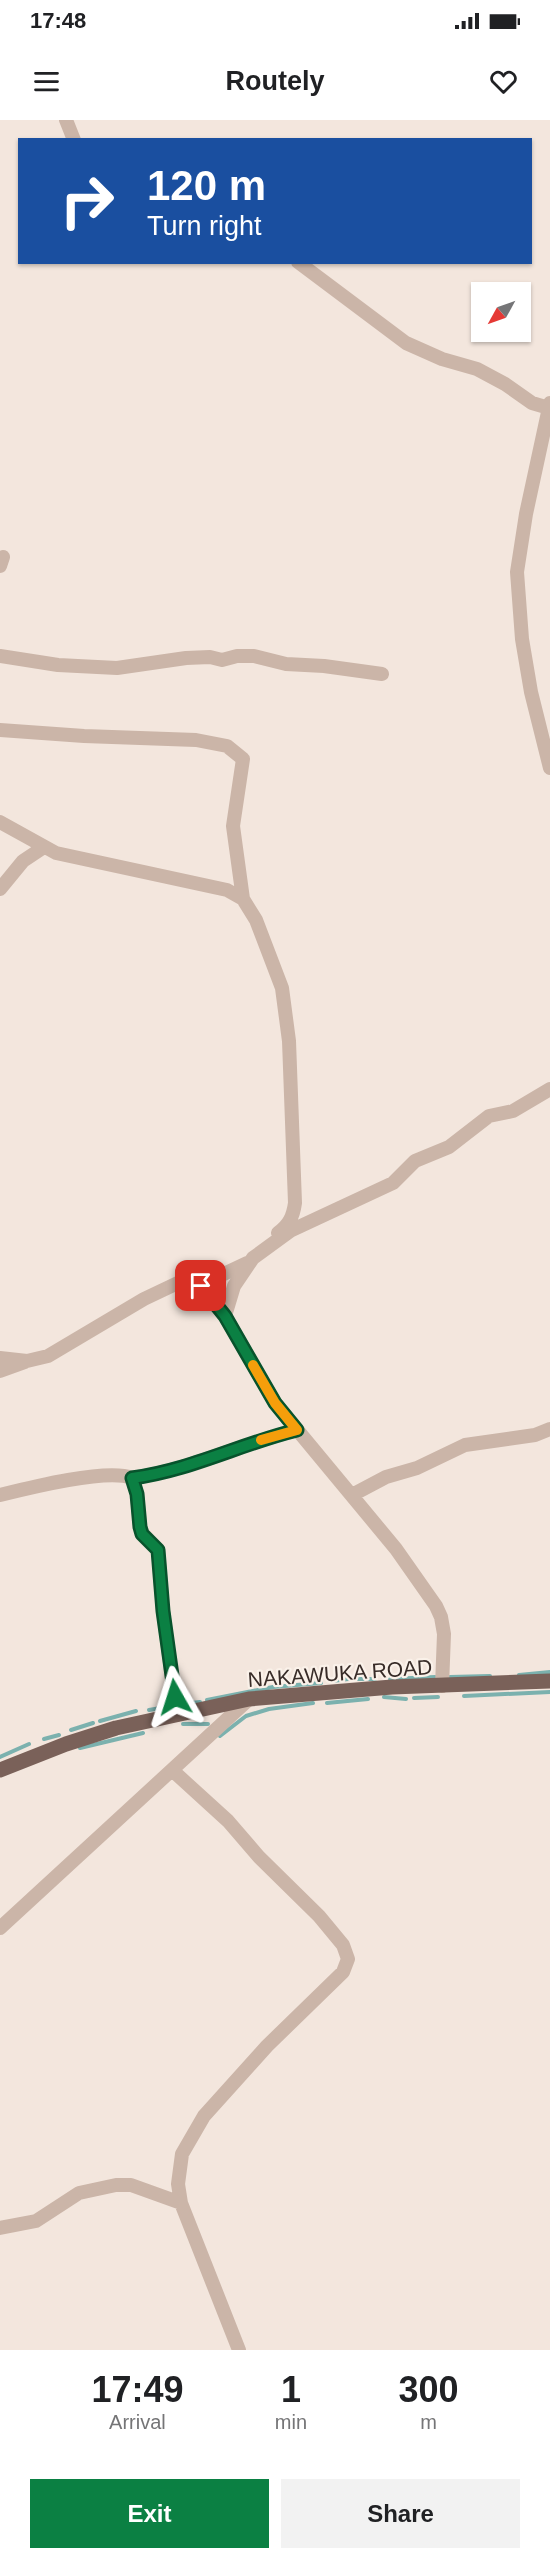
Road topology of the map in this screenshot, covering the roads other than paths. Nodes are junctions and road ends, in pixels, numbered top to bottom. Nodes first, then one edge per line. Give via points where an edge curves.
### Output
1 (66, 120) edge
2 (73, 138) edge
3 (301, 264) edge
4 (550, 403) edge
5 (549, 408) edge
6 (0, 656) edge
7 (382, 674) dead end
8 (0, 730) edge
9 (550, 768) edge
10 (0, 822) edge
11 (16, 832) junction
12 (44, 847) junction
13 (23, 861) junction
14 (0, 889) edge
15 (243, 899) junction
16 (550, 1089) edge
17 (253, 1258) junction
18 (184, 1280) junction
19 (225, 1316) junction
20 (0, 1358) edge
21 (27, 1361) junction
22 (0, 1371) edge
23 (550, 1429) edge
24 (297, 1430) junction
25 (132, 1478) junction
26 (0, 1495) edge
27 (352, 1495) junction
28 (550, 1681) edge
29 (442, 1686) junction
30 (249, 1699) junction
31 (177, 1715) junction
32 (0, 1770) edge
33 (172, 1770) junction
34 (0, 1928) edge
35 (181, 2203) junction
36 (0, 2228) edge
37 (238, 2350) edge

1 - 2 street
3 - 5 street via 406,343 477,369 532,403
4 - 5 street
5 - 9 street via 518,572 522,639
6 - 7 street via 58,665 117,668 186,658 222,660 254,656 286,664
8 - 15 street via 196,740 235,751 243,759 233,826
10 - 11 street
11 - 12 street
11 - 13 street via 24,842
12 - 13 street
12 - 15 street via 56,853 227,890
13 - 14 street
15 - 17 street via 256,921 282,988 289,1041 296,1203 286,1227
16 - 17 street via 513,1111 489,1116 449,1147 415,1161 393,1183 290,1231
17 - 18 street via 209,1281
17 - 19 street via 234,1286
18 - 19 street via 201,1286
18 - 21 street via 48,1356
19 - 24 street via 275,1403
20 - 21 street
21 - 22 street
23 - 27 street via 535,1435 465,1445
24 - 25 street via 194,1466
24 - 27 street
25 - 26 street via 95,1477
25 - 31 street via 142,1534 158,1550
27 - 29 street via 396,1549 441,1617
28 - 29 main road, NAKAWUKA ROAD
29 - 30 main road, NAKAWUKA ROAD
30 - 31 main road, NAKAWUKA ROAD
30 - 33 street
31 - 32 main road, NAKAWUKA ROAD via 100,1733
33 - 34 street
33 - 35 street via 228,1821 320,1916 343,1945 348,1959 343,1972 267,2046 204,2116 182,2154 178,2184
35 - 36 street via 131,2185 116,2184 78,2193 36,2221
35 - 37 street

